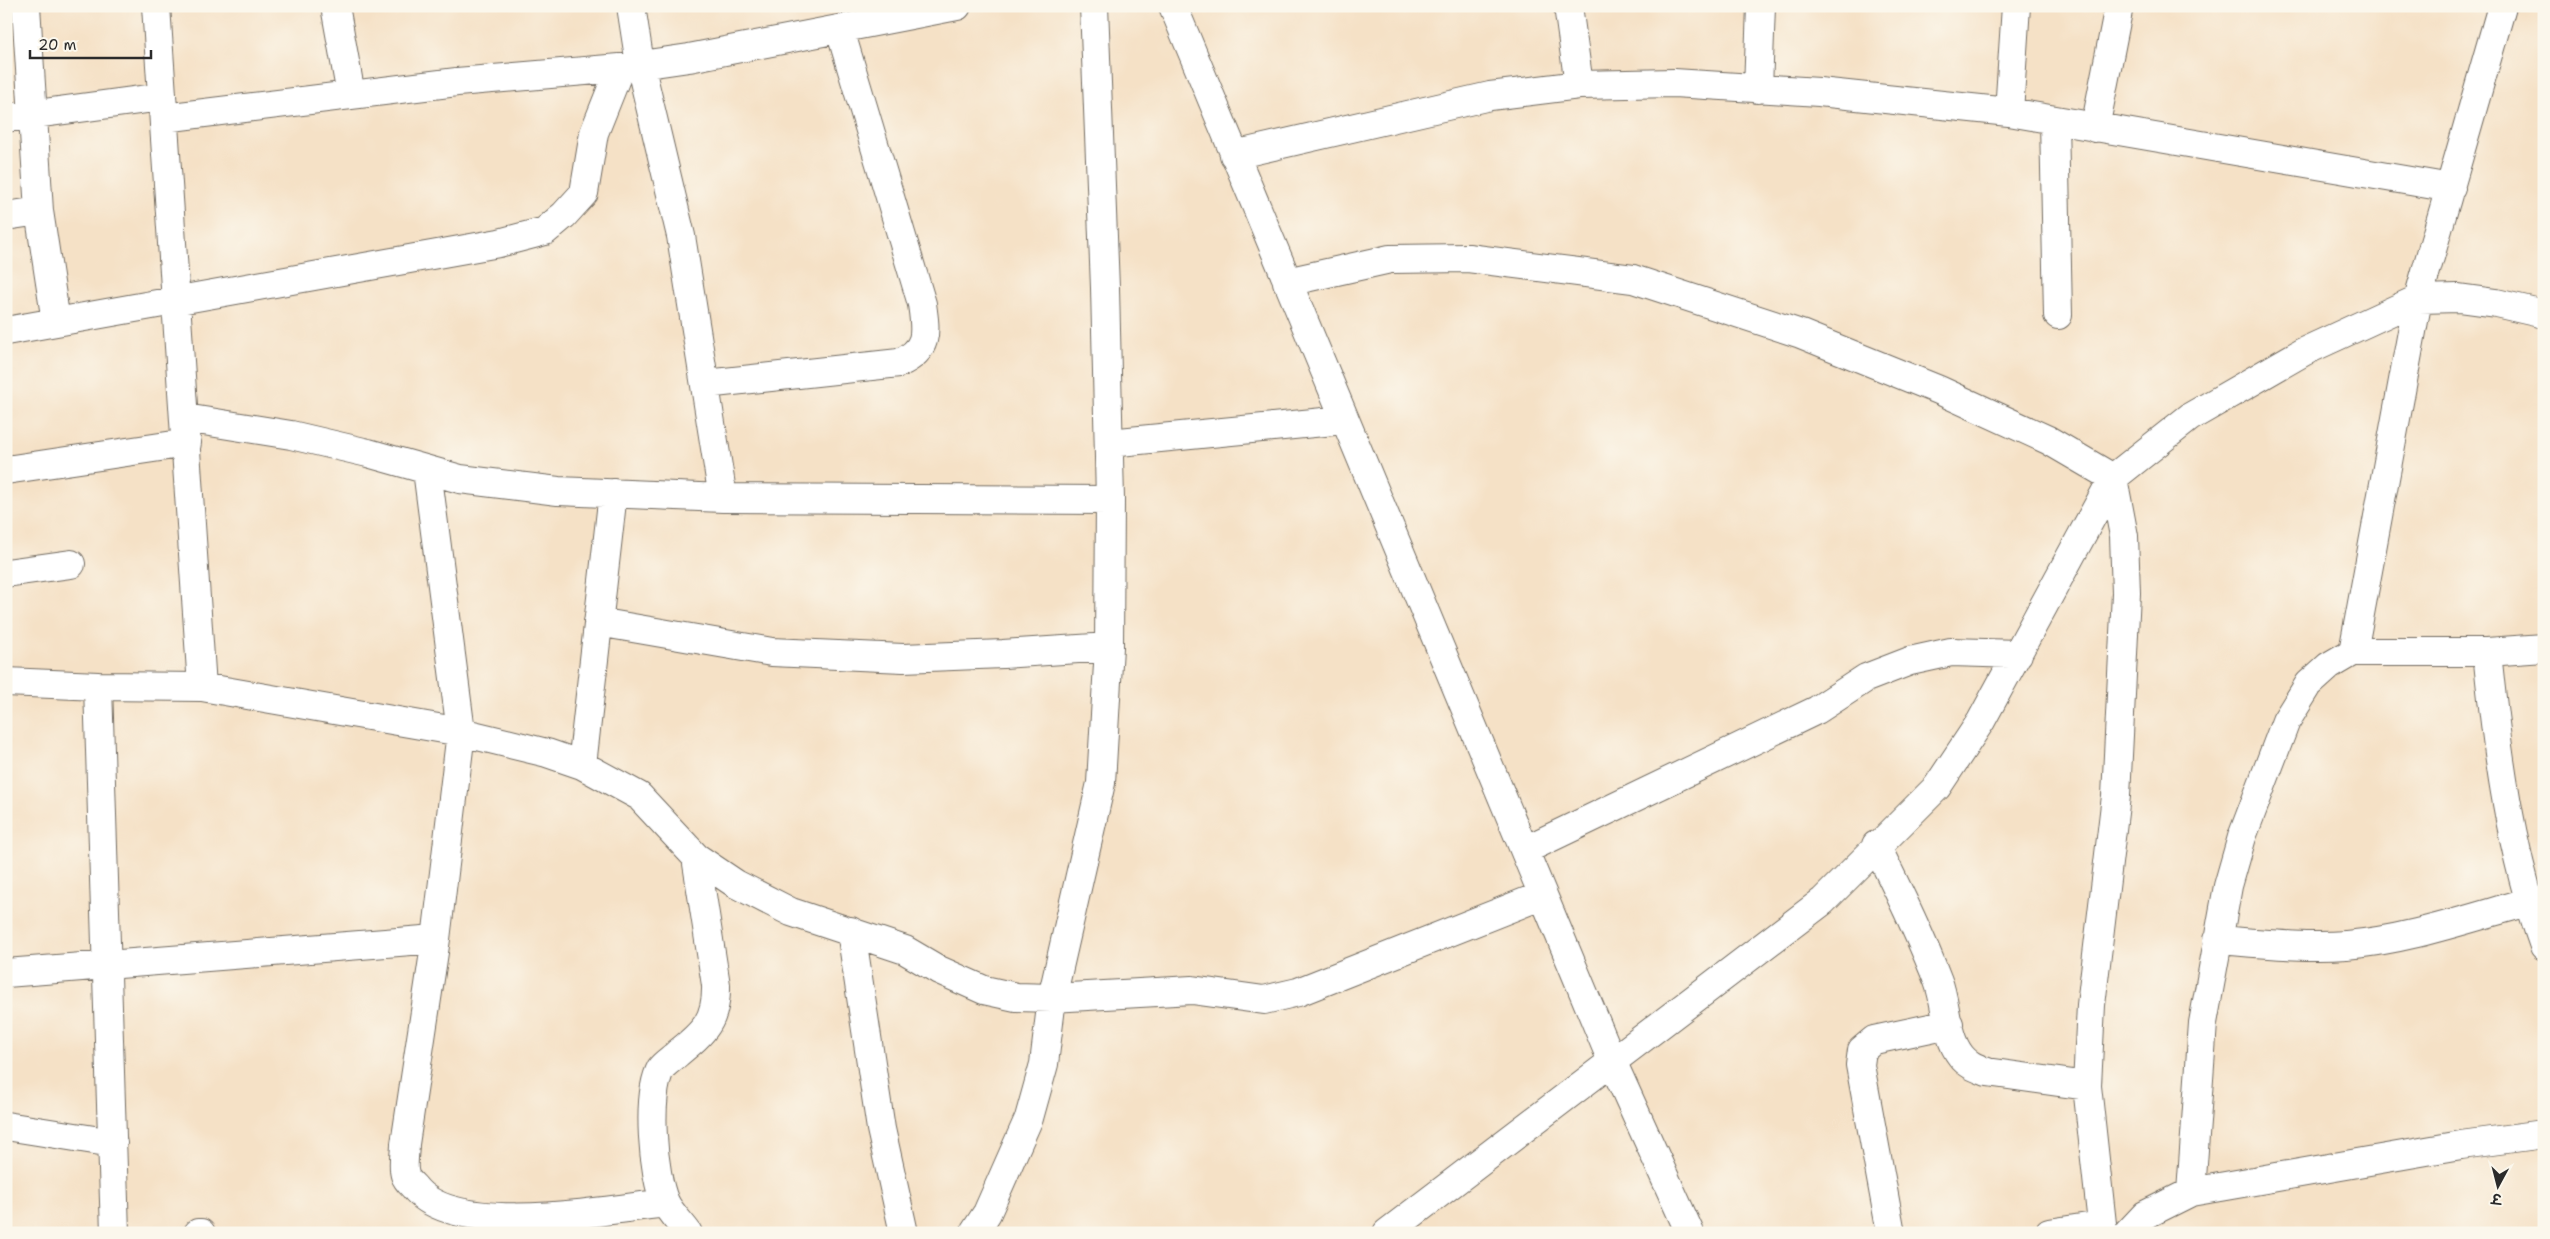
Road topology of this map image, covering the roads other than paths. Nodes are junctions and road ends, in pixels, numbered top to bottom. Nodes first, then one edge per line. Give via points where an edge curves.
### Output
1 (26, 6) edge
2 (156, 6) edge
3 (336, 6) edge
4 (631, 6) edge
5 (1094, 6) edge
6 (1173, 6) edge
7 (1568, 6) edge
8 (1760, 6) edge
9 (2016, 6) edge
10 (2118, 6) edge
11 (2502, 6) edge
12 (943, 8) edge
13 (840, 30) junction
14 (630, 66) junction
15 (1579, 85) junction
16 (1758, 89) junction
17 (351, 95) junction
18 (163, 108) junction
19 (2009, 112) junction
20 (33, 115) junction
21 (6, 118) edge
22 (2054, 120) junction
23 (2095, 128) junction
24 (1234, 155) junction
25 (2451, 188) junction
26 (39, 211) junction
27 (6, 216) edge
28 (1287, 282) junction
29 (2418, 299) junction
30 (178, 300) junction
31 (2544, 314) edge
32 (2058, 315) dead end
33 (56, 322) junction
34 (6, 331) edge
35 (706, 384) junction
36 (1344, 420) junction
37 (186, 430) junction
38 (1108, 443) junction
39 (6, 470) edge
40 (427, 470) junction
41 (2113, 478) junction
42 (613, 493) junction
43 (723, 498) junction
44 (1110, 500) junction
45 (71, 564) dead end
46 (6, 573) edge
47 (598, 622) junction
48 (1109, 647) junction
49 (2544, 648) edge
50 (2353, 652) junction
51 (2487, 652) junction
52 (2018, 654) junction
53 (6, 682) edge
54 (98, 686) junction
55 (202, 687) junction
56 (461, 732) junction
57 (582, 765) junction
58 (1876, 846) junction
59 (1524, 850) junction
60 (696, 857) junction
61 (1543, 894) junction
62 (2528, 902) junction
63 (851, 931) junction
64 (436, 939) junction
65 (2217, 940) junction
66 (2544, 946) edge
67 (106, 964) junction
68 (6, 972) edge
69 (1052, 998) junction
70 (1949, 1024) junction
71 (1612, 1061) junction
72 (2087, 1086) junction
73 (6, 1126) edge
74 (2544, 1134) edge
75 (114, 1143) junction
76 (2191, 1192) junction
77 (665, 1203) junction
78 (1419, 1222) edge
79 (2102, 1229) edge
80 (115, 1233) edge
81 (688, 1233) edge
82 (904, 1233) edge
83 (974, 1233) edge
84 (1386, 1233) edge
85 (1690, 1233) edge
86 (1891, 1233) edge
87 (2049, 1233) edge
88 (2128, 1233) edge

1 - 20 street
2 - 18 street
3 - 17 street
4 - 14 street
5 - 38 street
6 - 24 street
7 - 15 street
8 - 16 street
9 - 19 street
10 - 23 street
11 - 25 street
12 - 13 street
13 - 14 street
13 - 35 street via 922,304 926,329 923,344 912,357 899,363
14 - 17 street
14 - 30 street via 594,133 584,193 545,231 499,243
14 - 35 street via 681,236
15 - 16 street via 1674,83
15 - 24 street via 1490,96
16 - 19 street via 1819,92
17 - 18 street
18 - 20 street
18 - 30 street
19 - 22 street
20 - 21 street
20 - 26 street
22 - 23 street
22 - 32 street
23 - 25 street
24 - 28 street
25 - 29 street
26 - 27 street
26 - 33 street
28 - 36 street
28 - 41 street via 1390,259 1468,258 1633,279 1801,334 1939,390 2048,440
29 - 31 street via 2459,298
29 - 41 street via 2302,352 2190,417
29 - 50 street
30 - 33 street
30 - 37 street
33 - 34 street
35 - 43 street
36 - 38 street
36 - 59 street
37 - 39 street
37 - 40 street via 291,435
37 - 55 street
38 - 44 street
40 - 42 street via 460,479 558,491
40 - 56 street
41 - 52 street
41 - 72 street via 2124,536 2126,593 2116,796 2091,1004
42 - 43 street
42 - 47 street
43 - 44 street
44 - 48 street
45 - 46 street
47 - 48 street via 772,652 902,658
47 - 57 street
48 - 69 street via 1101,784
49 - 51 street
50 - 51 street
50 - 65 street via 2329,666 2309,684 2286,721 2242,837
51 - 62 street via 2501,770
52 - 58 street via 1981,721 1937,787
52 - 59 street via 1951,652 1910,661 1866,678 1817,710
53 - 54 street
54 - 55 street
54 - 67 street
55 - 56 street
56 - 57 street
56 - 64 street
57 - 60 street via 638,796
58 - 70 street via 1921,938 1939,983
58 - 71 street via 1823,901
59 - 61 street
60 - 63 street via 736,884 791,912
60 - 77 street via 717,1002 712,1019 701,1035 662,1067 655,1083 652,1105 654,1143
61 - 69 street via 1298,992 1264,1000 1192,990
61 - 71 street
62 - 65 street via 2394,938 2348,945 2306,947
62 - 66 street
63 - 69 street via 905,950 984,990 1016,997
63 - 82 street via 882,1129
64 - 67 street
64 - 77 street via 405,1144 405,1175 420,1195 446,1209 490,1217 549,1217
65 - 76 street via 2203,1023
67 - 68 street
67 - 75 street
69 - 83 street via 1044,1064 1029,1118 987,1213
70 - 72 street via 1961,1057 1973,1066 1987,1072
70 - 86 street via 1874,1040 1862,1050 1860,1065
71 - 78 street
71 - 85 street
72 - 79 street
73 - 75 street
74 - 76 street
75 - 80 street
76 - 88 street via 2144,1215
77 - 81 street
78 - 84 street
79 - 87 street

